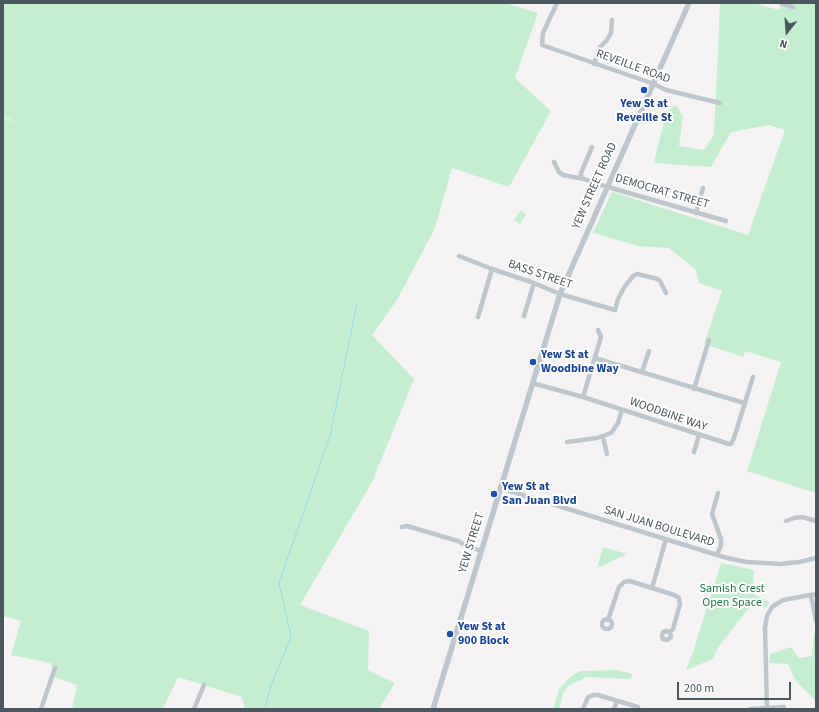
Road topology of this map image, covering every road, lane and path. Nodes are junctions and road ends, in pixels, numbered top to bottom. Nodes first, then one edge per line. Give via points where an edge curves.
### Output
1 (557, 3) edge
2 (689, 3) edge
3 (781, 3) edge
4 (793, 7) dead end
5 (612, 20) dead end
6 (594, 64) junction
7 (654, 84) junction
8 (720, 104) dead end
9 (592, 147) dead end
10 (554, 162) dead end
11 (581, 178) junction
12 (607, 186) junction
13 (703, 188) dead end
14 (696, 213) junction
15 (726, 221) dead end
16 (459, 256) dead end
17 (492, 269) junction
18 (534, 283) junction
19 (666, 293) dead end
20 (560, 294) junction
21 (524, 316) dead end
22 (478, 317) dead end
23 (598, 330) dead end
24 (709, 340) dead end
25 (648, 351) dead end
26 (595, 358) junction
27 (642, 372) junction
28 (753, 377) dead end
29 (532, 383) junction
30 (694, 389) junction
31 (583, 397) junction
32 (744, 403) junction
33 (622, 410) junction
34 (699, 435) junction
35 (603, 437) junction
36 (567, 442) dead end
37 (694, 452) dead end
38 (607, 454) dead end
39 (500, 488) junction
40 (718, 493) dead end
41 (786, 521) dead end
42 (816, 521) edge
43 (402, 528) dead end
44 (666, 539) junction
45 (481, 551) junction
46 (717, 556) junction
47 (816, 558) edge
48 (652, 588) junction
49 (814, 595) edge
50 (608, 620) dead end
51 (816, 621) edge
52 (670, 632) dead end
53 (55, 668) dead end
54 (204, 685) dead end
55 (617, 701) junction
56 (638, 707) dead end
57 (784, 707) dead end
58 (767, 708) edge
59 (41, 709) edge
60 (194, 709) edge
61 (433, 709) edge
62 (583, 709) edge
63 (614, 709) edge
64 (750, 709) edge

1 - 6 street, REVEILLE ROAD via 543,33 542,45
2 - 7 street, YEW STREET ROAD
3 - 4 street
5 - 6 street via 611,33 600,47
6 - 7 street, REVEILLE ROAD
7 - 8 street, REVEILLE ROAD via 666,90
7 - 12 street, YEW STREET ROAD
9 - 11 street
10 - 11 street, DEMOCRAT STREET via 563,176
11 - 12 street, DEMOCRAT STREET
12 - 14 street, DEMOCRAT STREET
12 - 20 street, YEW STREET ROAD
13 - 14 street
14 - 15 street, DEMOCRAT STREET
16 - 17 street, BASS STREET
17 - 18 street, BASS STREET
17 - 22 street
18 - 20 street, BASS STREET
18 - 21 street
19 - 20 street, BASS STREET via 658,279 637,274 625,286 615,310
20 - 29 street, YEW STREET ROAD
23 - 26 street via 601,337
24 - 30 street
25 - 27 street
26 - 27 street
26 - 31 street
27 - 30 street
28 - 32 street, WOODBINE WAY
29 - 31 street, WOODBINE WAY
29 - 39 street, YEW STREET
30 - 32 street
31 - 33 street, WOODBINE WAY
32 - 34 street, WOODBINE WAY via 731,444
33 - 34 street, WOODBINE WAY
33 - 35 street via 614,430
34 - 37 street
35 - 36 street
35 - 38 street
39 - 44 street, SAN JUAN BOULEVARD
39 - 45 street, YEW STREET
40 - 46 street via 712,514 721,539
41 - 42 street via 802,517
43 - 45 street via 407,526 458,541 464,546
44 - 46 street, SAN JUAN BOULEVARD
44 - 48 street
45 - 61 street, YEW STREET
46 - 47 street, SAN JUAN BOULEVARD via 747,562 780,564
48 - 50 street via 630,581 622,583
48 - 52 street via 679,598 680,604
49 - 51 street
49 - 58 street via 784,600 772,607 767,616
53 - 59 street
54 - 60 street
55 - 56 street
55 - 62 street via 593,695 588,697
55 - 63 street
57 - 58 street
58 - 64 street

